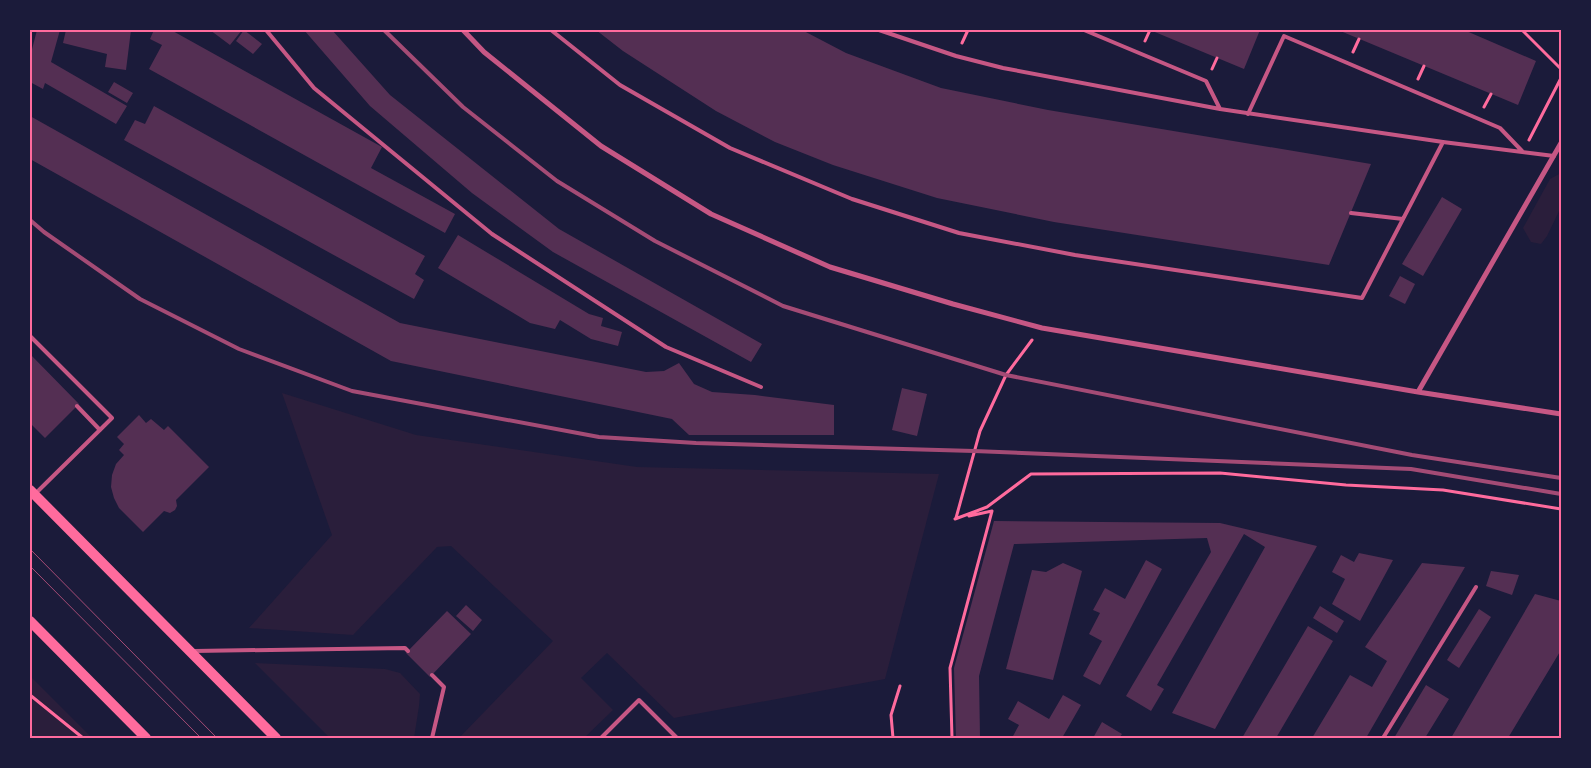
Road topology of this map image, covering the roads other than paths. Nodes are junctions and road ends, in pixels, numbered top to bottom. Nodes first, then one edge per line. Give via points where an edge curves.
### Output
1 (266, 30) edge
2 (463, 30) edge
3 (551, 30) edge
4 (879, 30) edge
5 (1084, 30) edge
6 (1220, 110) junction
7 (1248, 114) junction
8 (1442, 142) junction
9 (1561, 143) edge
10 (1522, 151) junction
11 (1554, 156) junction
12 (1351, 213) dead end
13 (1403, 219) junction
14 (30, 336) edge
15 (761, 387) dead end
16 (1418, 392) junction
17 (77, 406) dead end
18 (1561, 414) edge
19 (100, 430) junction
20 (32, 493) edge
21 (1476, 587) dead end
22 (30, 621) edge
23 (190, 651) junction
24 (408, 651) dead end
25 (432, 675) dead end
26 (146, 738) edge
27 (276, 738) edge
28 (432, 738) edge
29 (601, 738) edge
30 (677, 738) edge
31 (1383, 738) edge

1 - 15 lane via 314,88 492,234 666,347
2 - 16 street via 484,52 601,146 711,214 830,267 1042,328
3 - 13 lane via 620,85 730,148 852,199 959,233 1075,255 1362,298
4 - 6 lane via 1003,68
5 - 6 lane via 1206,81
6 - 7 lane
7 - 8 lane
7 - 10 lane via 1284,36 1500,128
8 - 10 lane
8 - 13 lane
9 - 11 street
10 - 11 lane
11 - 16 street
12 - 13 lane
14 - 19 lane via 112,418
16 - 18 street
17 - 19 lane
19 - 20 lane
20 - 23 main road
21 - 31 lane
22 - 26 main road
23 - 24 lane via 405,648
23 - 27 main road
25 - 28 lane via 444,687
29 - 30 lane via 638,700

